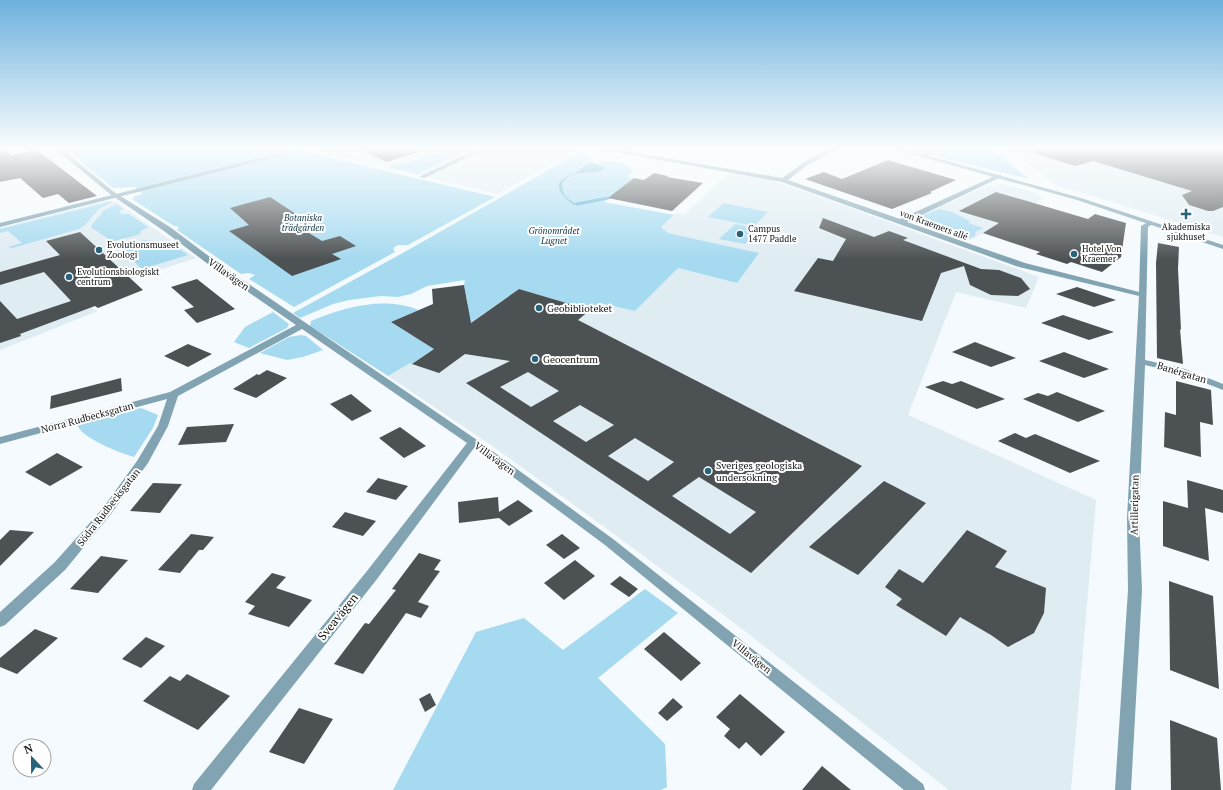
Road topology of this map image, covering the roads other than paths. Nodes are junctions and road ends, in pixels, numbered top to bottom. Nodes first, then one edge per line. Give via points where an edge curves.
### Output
1 (103, 186) edge
2 (157, 186) edge
3 (799, 186) edge
4 (978, 186) edge
5 (1033, 186) edge
6 (117, 196) junction
7 (900, 222) junction
8 (1150, 223) junction
9 (0, 225) edge
10 (1223, 247) edge
11 (1143, 295) junction
12 (302, 325) junction
13 (1139, 361) junction
14 (1223, 387) edge
15 (174, 394) junction
16 (0, 441) edge
17 (473, 442) junction
18 (0, 621) edge
19 (200, 790) edge
20 (917, 790) edge
21 (1123, 790) edge

1 - 6 street, Villavägen
2 - 6 street
3 - 7 street, von Kraemers allé
4 - 7 street
5 - 8 street
6 - 9 street
6 - 12 street, Villavägen
7 - 11 street, von Kraemers allé via 1022,265
8 - 10 street
8 - 11 street, Artillerigatan via 1145,226
11 - 13 street, Artillerigatan
12 - 15 street
12 - 17 street, Villavägen
13 - 14 street, Banérgatan via 1182,371
13 - 21 street, Artillerigatan via 1133,518 1135,590
15 - 16 street, Norra Rudbecksgatan
15 - 18 street, Södra Rudbecksgatan via 163,426 142,463 108,511 60,566
17 - 19 street, Sveavägen via 372,575
17 - 20 street, Villavägen via 609,542

